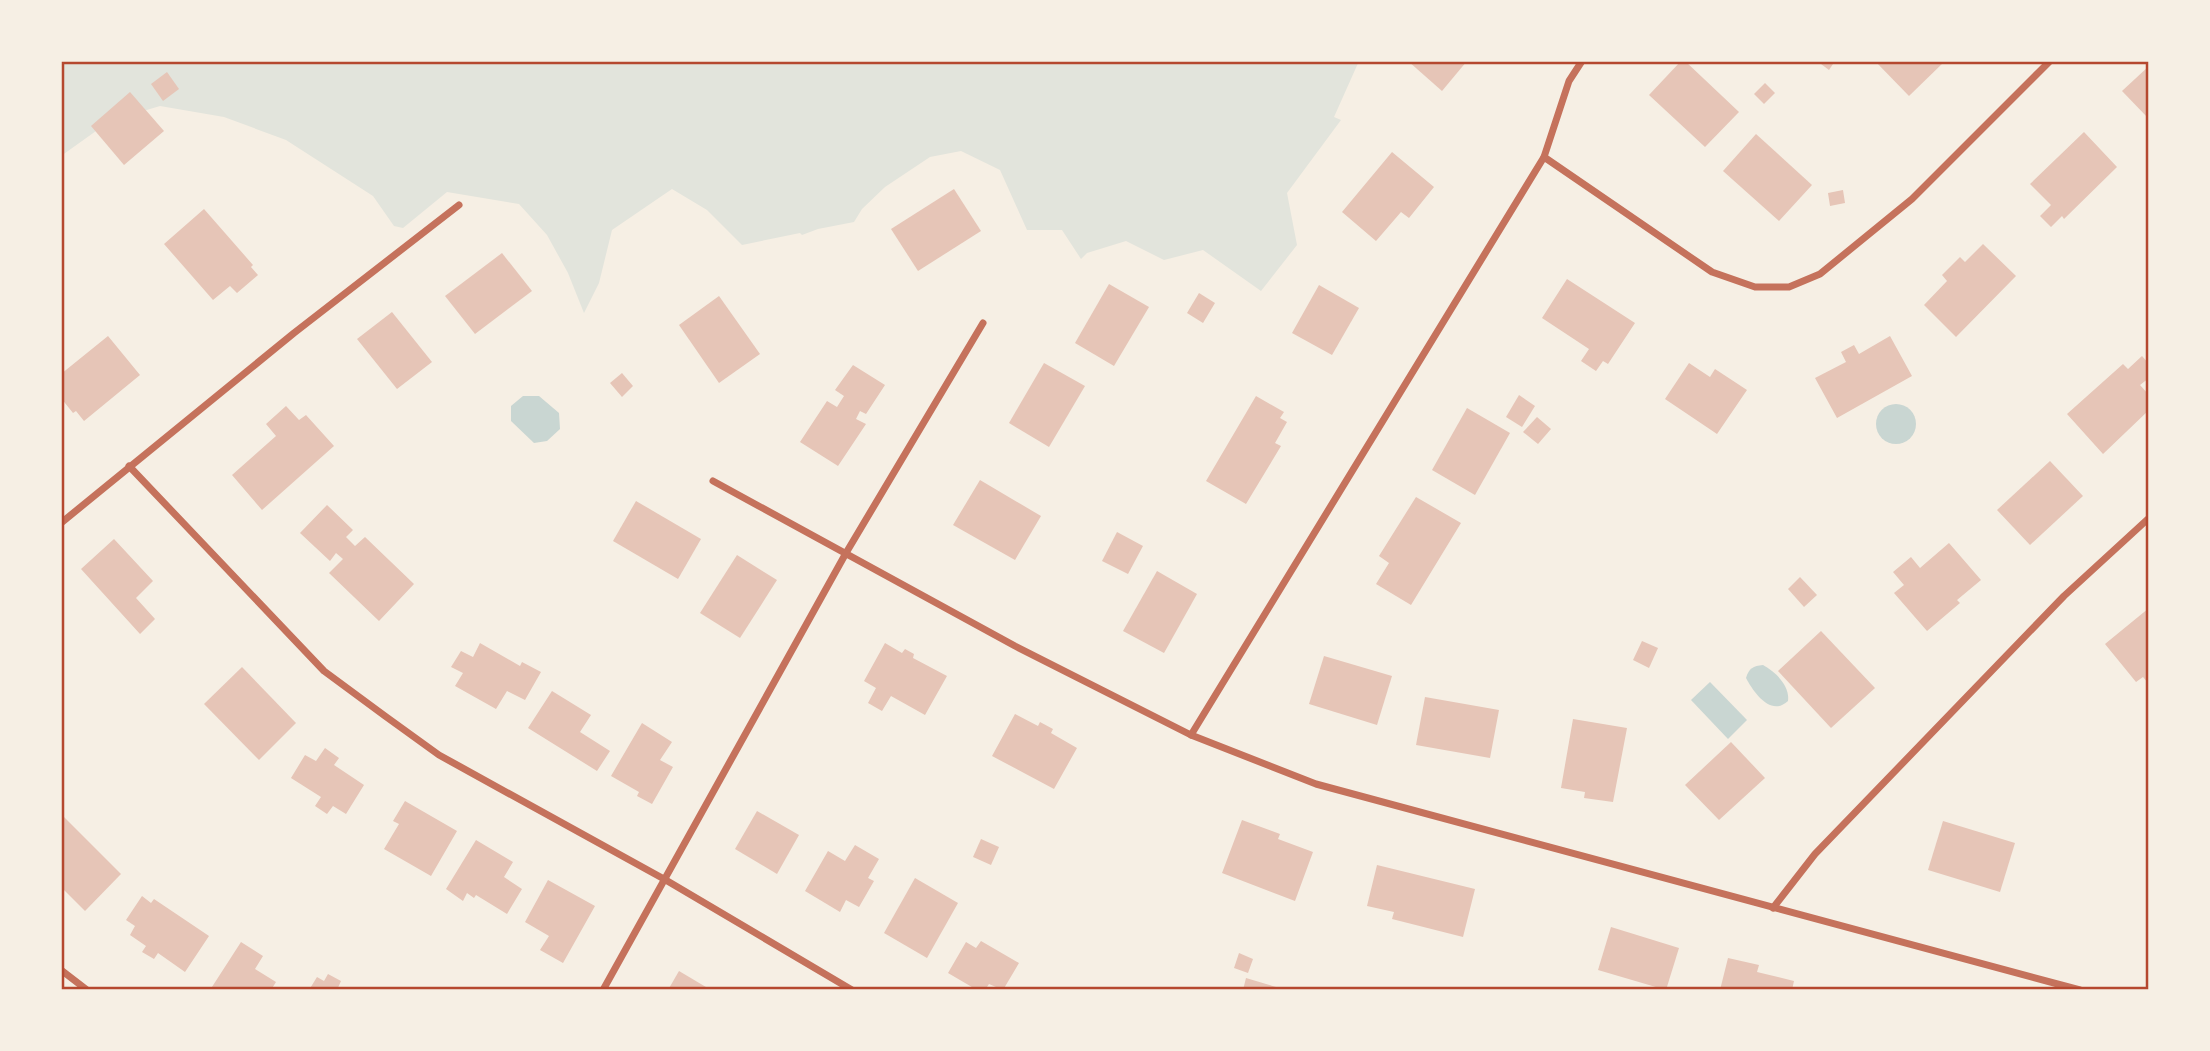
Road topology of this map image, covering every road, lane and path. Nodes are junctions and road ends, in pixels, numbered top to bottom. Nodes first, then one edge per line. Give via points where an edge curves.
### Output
1 (1582, 61) edge
2 (2050, 61) edge
3 (1544, 158) junction
4 (459, 205) dead end
5 (983, 323) dead end
6 (129, 466) junction
7 (713, 481) dead end
8 (2149, 518) edge
9 (61, 523) edge
10 (846, 553) junction
11 (1191, 735) junction
12 (664, 879) junction
13 (1773, 908) junction
14 (61, 970) edge
15 (87, 990) edge
16 (603, 990) edge
17 (852, 990) edge
18 (2080, 990) edge

1 - 3 street via 1569,81
2 - 3 street via 1912,199 1820,274 1789,287 1755,287 1712,272
3 - 11 street
4 - 6 street
5 - 10 street
6 - 9 street
6 - 12 street via 324,671 439,755
7 - 10 street
8 - 13 street via 2064,596 1815,853
10 - 11 street
10 - 12 street
11 - 13 street via 1316,783
12 - 16 street
12 - 17 street
13 - 18 street
14 - 15 street

